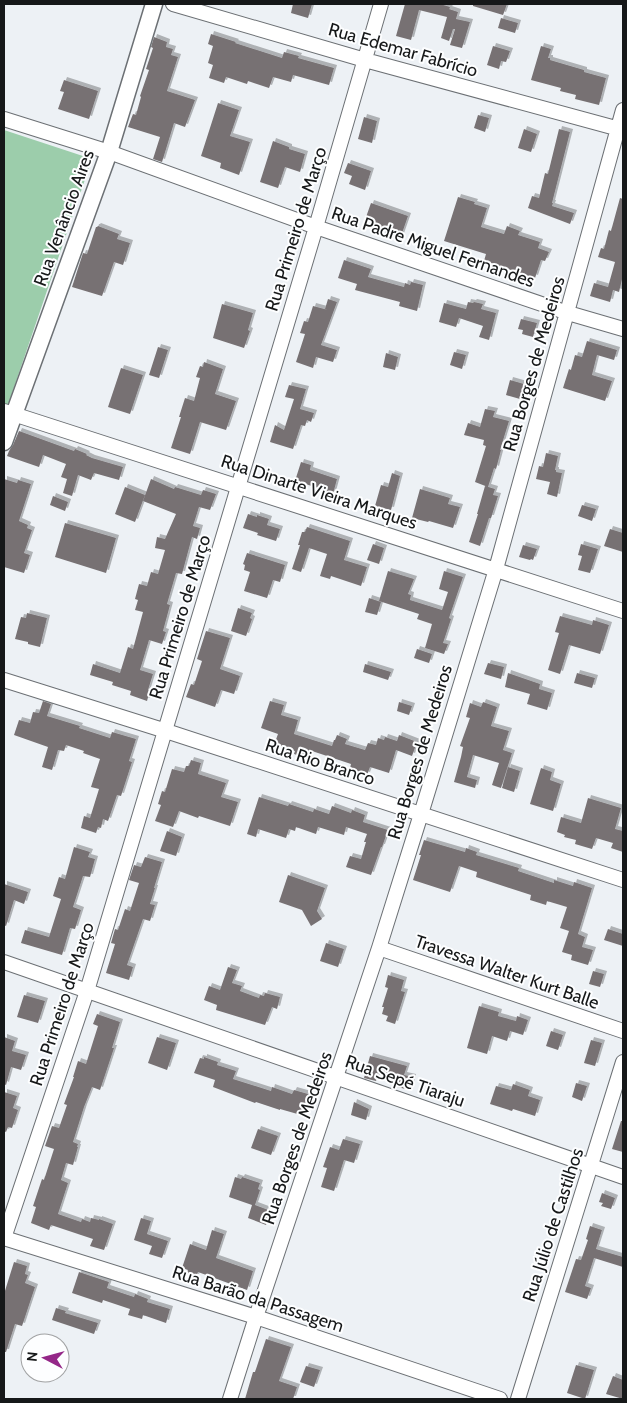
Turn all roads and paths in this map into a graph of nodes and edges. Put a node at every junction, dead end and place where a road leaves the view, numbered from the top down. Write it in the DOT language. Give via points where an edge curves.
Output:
graph roads {
  1 [pos="154,4"];
  2 [pos="173,4"];
  3 [pos="381,4"];
  4 [pos="365,60"];
  5 [pos="623,110"];
  6 [pos="4,119"];
  7 [pos="620,129"];
  8 [pos="109,152"];
  9 [pos="316,227"];
  10 [pos="568,313"];
  11 [pos="623,329"];
  12 [pos="9,412"];
  13 [pos="4,442"];
  14 [pos="238,486"];
  15 [pos="496,569"];
  16 [pos="623,611"];
  17 [pos="4,680"];
  18 [pos="166,731"];
  19 [pos="421,814"];
  20 [pos="623,880"];
  21 [pos="379,948"];
  22 [pos="4,962"];
  23 [pos="87,991"];
  24 [pos="623,1031"];
  25 [pos="623,1062"];
  26 [pos="337,1077"];
  27 [pos="592,1166"];
  28 [pos="623,1177"];
  29 [pos="4,1238"];
  30 [pos="256,1317"];
  31 [pos="230,1399"];
  32 [pos="500,1399"];
  33 [pos="518,1399"];
  1 -- 8 [label="street, Rua Venâncio Aires"];
  2 -- 4 [label="street, Rua Edemar Fabrício"];
  3 -- 4 [label="street, Rua Primeiro de Março"];
  4 -- 7 [label="street, Rua Edemar Fabrício"];
  4 -- 9 [label="street, Rua Primeiro de Março"];
  5 -- 7 [label="street, Rua Borges de Medeiros"];
  6 -- 8 [label="street, Rua Padre Miguel Fernandes"];
  7 -- 10 [label="street, Rua Borges de Medeiros"];
  8 -- 9 [label="street, Rua Padre Miguel Fernandes"];
  8 -- 12 [label="street, Rua Venâncio Aires"];
  9 -- 10 [label="street, Rua Padre Miguel Fernandes"];
  9 -- 14 [label="street, Rua Primeiro de Março"];
  10 -- 11 [label="street, Rua Padre Miguel Fernandes"];
  10 -- 15 [label="street, Rua Borges de Medeiros"];
  12 -- 13 [label="street, Rua Venâncio Aires"];
  12 -- 14 [label="street, Rua Dinarte Vieira Marques"];
  14 -- 15 [label="street, Rua Dinarte Vieira Marques"];
  14 -- 18 [label="street, Rua Primeiro de Março"];
  15 -- 16 [label="street, Rua Dinarte Vieira Marques"];
  15 -- 19 [label="street, Rua Borges de Medeiros"];
  17 -- 18 [label="street, Rua Rio Branco"];
  18 -- 19 [label="street, Rua Rio Branco"];
  18 -- 23 [label="street, Rua Primeiro de Março"];
  19 -- 20 [label="street, Rua Rio Branco"];
  19 -- 21 [label="street, Rua Borges de Medeiros"];
  21 -- 24 [label="street, Travessa Walter Kurt Balle"];
  21 -- 26 [label="street, Rua Borges de Medeiros"];
  22 -- 23 [label="street, Rua Sepé Tiaraju"];
  23 -- 26 [label="street, Rua Sepé Tiaraju"];
  23 -- 29 [label="street, Rua Primeiro de Março"];
  25 -- 27 [label="street, Rua Júlio de Castilhos"];
  26 -- 27 [label="street, Rua Sepé Tiaraju"];
  26 -- 30 [label="street, Rua Borges de Medeiros"];
  27 -- 28 [label="street, Rua Sepé Tiaraju"];
  27 -- 33 [label="street, Rua Júlio de Castilhos"];
  29 -- 30 [label="street, Rua Barão da Passagem"];
  30 -- 31 [label="street, Rua Borges de Medeiros"];
  30 -- 32 [label="street, Rua Barão da Passagem"];
}
